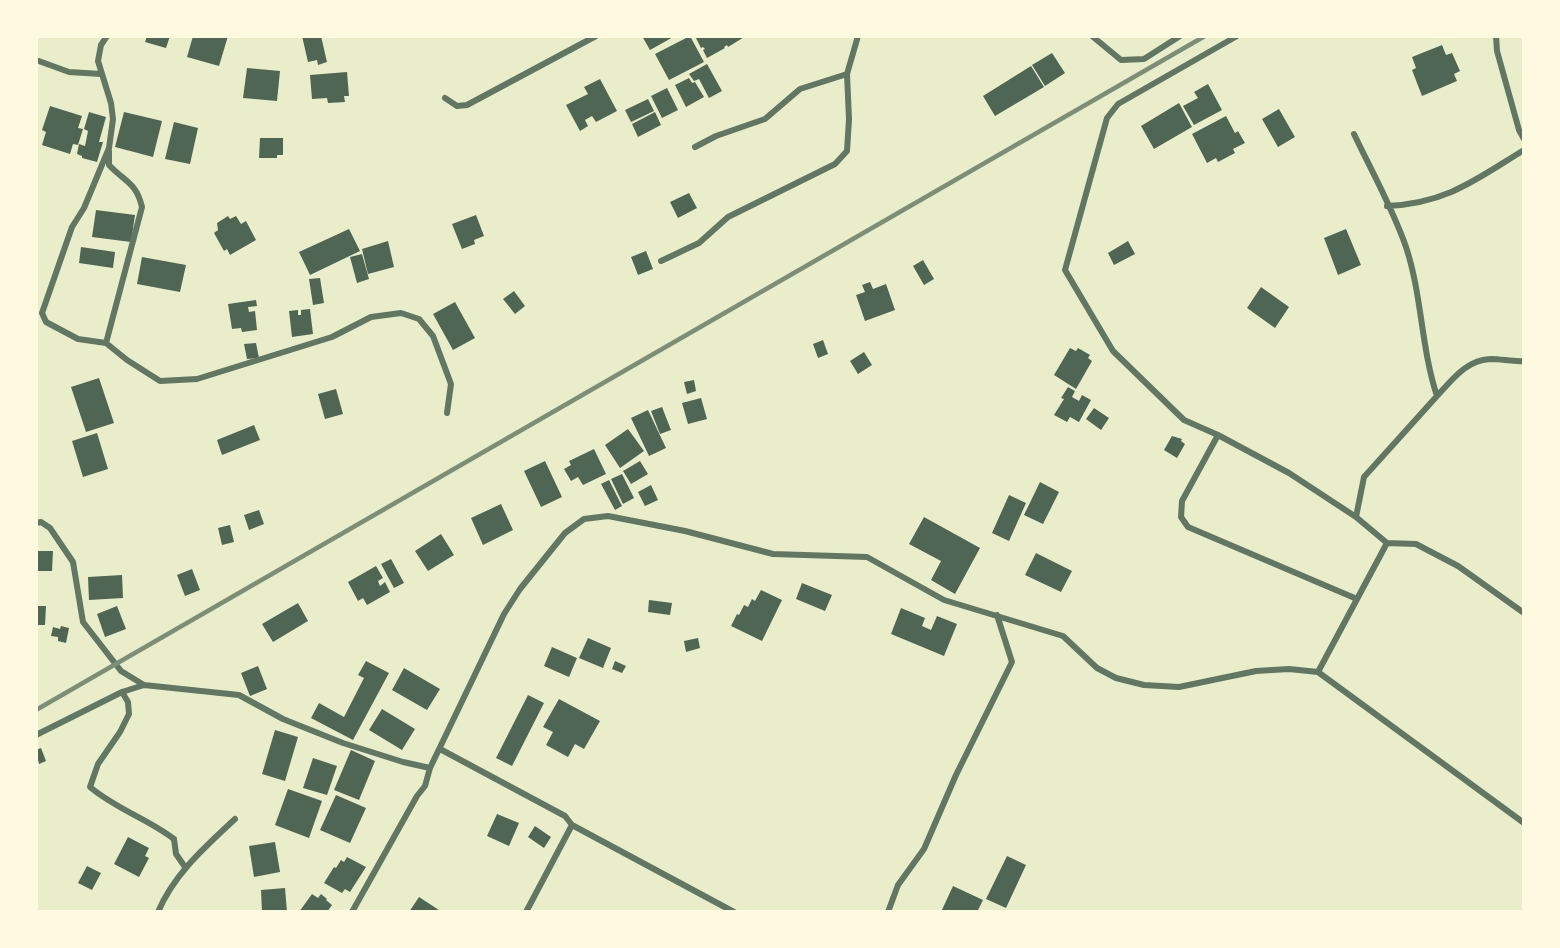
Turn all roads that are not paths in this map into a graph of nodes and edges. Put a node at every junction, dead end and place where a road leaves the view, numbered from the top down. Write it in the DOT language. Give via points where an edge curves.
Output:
graph roads {
  1 [pos="107,36"];
  2 [pos="596,36"];
  3 [pos="858,36"];
  4 [pos="1092,36"];
  5 [pos="1180,36"];
  6 [pos="1237,36"];
  7 [pos="1496,36"];
  8 [pos="36,60"];
  9 [pos="100,74"];
  10 [pos="847,74"];
  11 [pos="445,98"];
  12 [pos="1354,134"];
  13 [pos="1524,139"];
  14 [pos="695,147"];
  15 [pos="109,148"];
  16 [pos="1524,150"];
  17 [pos="1387,206"];
  18 [pos="661,261"];
  19 [pos="39,313"];
  20 [pos="106,344"];
  21 [pos="1524,361"];
  22 [pos="1437,396"];
  23 [pos="447,413"];
  24 [pos="1218,435"];
  25 [pos="1356,517"];
  26 [pos="36,523"];
  27 [pos="1387,543"];
  28 [pos="1357,599"];
  29 [pos="1524,613"];
  30 [pos="998,615"];
  31 [pos="1318,672"];
  32 [pos="144,685"];
  33 [pos="122,692"];
  34 [pos="36,735"];
  35 [pos="440,749"];
  36 [pos="430,768"];
  37 [pos="235,819"];
  38 [pos="1524,823"];
  39 [pos="572,825"];
  40 [pos="185,867"];
  41 [pos="158,912"];
  42 [pos="352,912"];
  43 [pos="526,912"];
  44 [pos="734,912"];
  45 [pos="888,912"];
  1 -- 9 [label="street" via="98,61"];
  2 -- 11 [label="street" via="467,105 457,106"];
  3 -- 10 [label="street"];
  4 -- 5 [label="street" via="1121,60 1144,59"];
  6 -- 24 [label="street" via="1118,104 1107,118 1065,270 1113,351 1184,420"];
  7 -- 13 [label="street"];
  8 -- 9 [label="street" via="69,72"];
  9 -- 15 [label="street" via="113,119"];
  10 -- 14 [label="street" via="800,89 765,118"];
  10 -- 18 [label="street" via="847,151 835,164 729,217 699,243"];
  12 -- 17 [label="street"];
  15 -- 19 [label="street" via="72,227"];
  15 -- 20 [label="street" via="108,165 131,183 142,207"];
  16 -- 17 [label="street" via="1456,191 1410,205"];
  17 -- 22 [label="street" via="1406,247"];
  19 -- 20 [label="street" via="46,322 78,339"];
  20 -- 23 [label="street" via="160,381 197,379 332,337 371,317 401,313 419,319 433,336 451,384"];
  21 -- 22 [label="street" via="1478,360 1466,366"];
  22 -- 25 [label="street" via="1364,477"];
  24 -- 25 [label="street" via="1289,473"];
  24 -- 28 [label="street" via="1182,501 1181,517 1188,527"];
  25 -- 27 [label="street"];
  26 -- 32 [label="street" via="50,528 73,562 83,622 121,671"];
  27 -- 28 [label="street"];
  27 -- 29 [label="street" via="1416,544 1458,566"];
  28 -- 31 [label="street"];
  30 -- 31 [label="street" via="1063,636 1098,668 1144,686 1179,687 1256,671"];
  30 -- 35 [label="street" via="944,600 867,557 773,554 630,520 608,516 584,519 565,533 504,614"];
  30 -- 45 [label="street" via="1012,662 924,849 898,885"];
  31 -- 38 [label="street"];
  32 -- 33 [label="street"];
  32 -- 36 [label="street" via="239,695 283,719 343,743"];
  33 -- 34 [label="street"];
  33 -- 40 [label="street" via="129,714 98,764 90,788 174,838 176,855"];
  35 -- 36 [label="street"];
  35 -- 39 [label="street" via="565,816"];
  36 -- 42 [label="street" via="425,786"];
  37 -- 40 [label="street"];
  39 -- 43 [label="street"];
  39 -- 44 [label="street"];
  40 -- 41 [label="street"];
}
